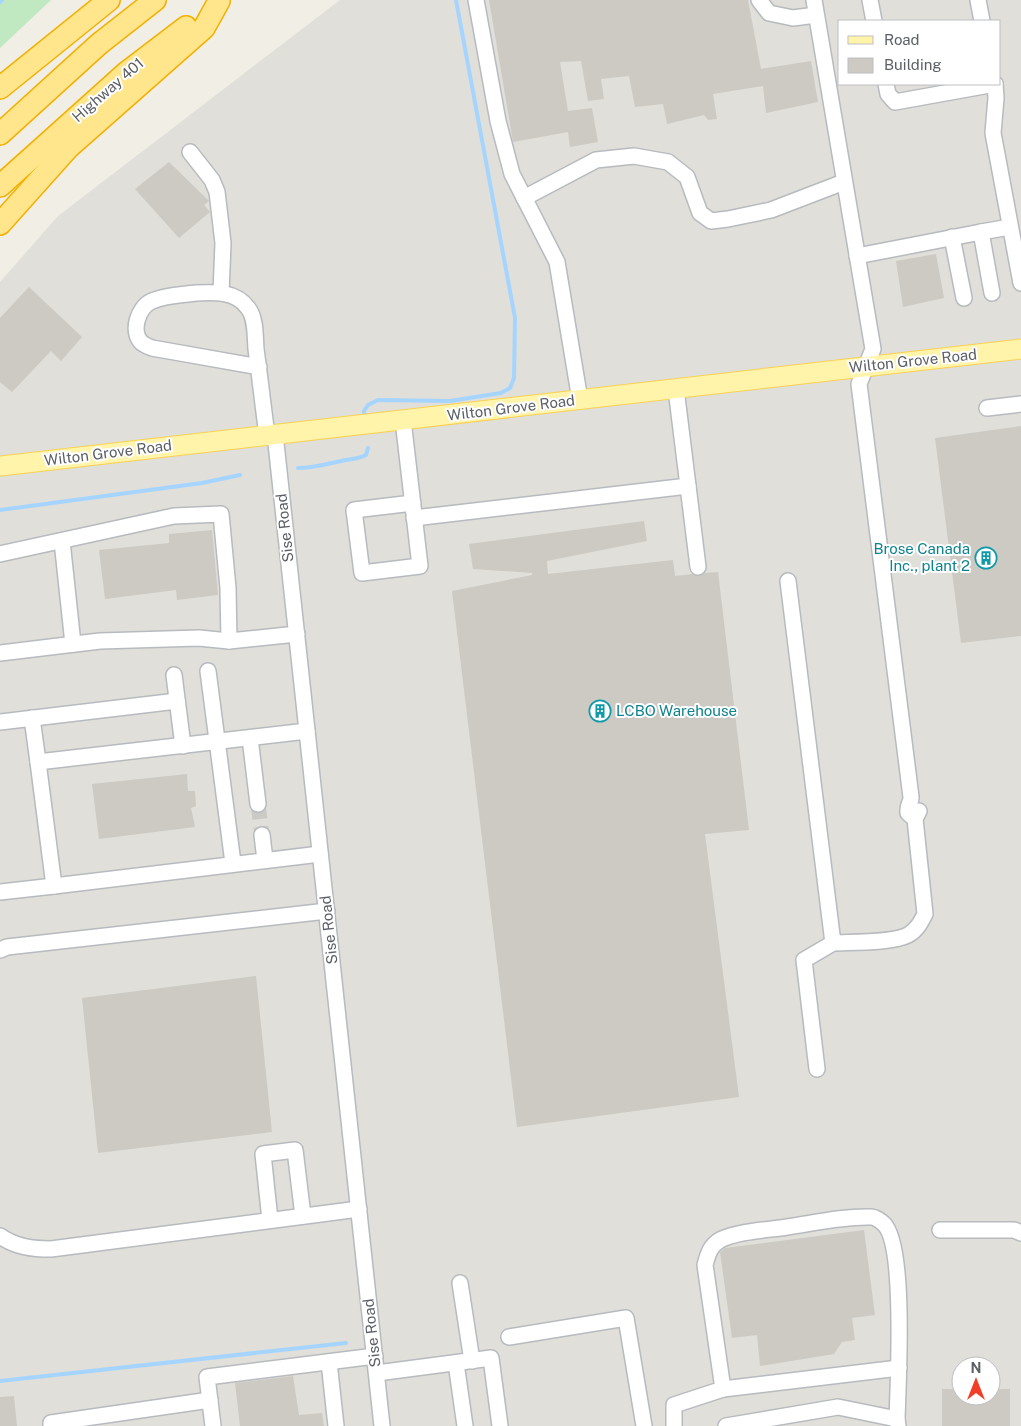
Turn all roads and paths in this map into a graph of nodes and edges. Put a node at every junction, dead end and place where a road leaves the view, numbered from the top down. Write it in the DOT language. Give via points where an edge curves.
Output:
graph roads {
  1 [pos="108,0"];
  2 [pos="155,0"];
  3 [pos="220,0"];
  4 [pos="476,0"];
  5 [pos="759,0"];
  6 [pos="814,0"];
  7 [pos="870,0"];
  8 [pos="978,0"];
  9 [pos="816,15"];
  10 [pos="874,20"];
  11 [pos="982,20"];
  12 [pos="886,85"];
  13 [pos="989,85"];
  14 [pos="995,85"];
  15 [pos="0,88"];
  16 [pos="0,134"];
  17 [pos="190,152"];
  18 [pos="844,182"];
  19 [pos="0,186"];
  20 [pos="524,198"];
  21 [pos="0,224"];
  22 [pos="1010,227"];
  23 [pos="981,232"];
  24 [pos="952,237"];
  25 [pos="857,256"];
  26 [pos="1021,283"];
  27 [pos="220,293"];
  28 [pos="992,293"];
  29 [pos="964,298"];
  30 [pos="1021,349"];
  31 [pos="258,366"];
  32 [pos="866,366"];
  33 [pos="676,389"];
  34 [pos="580,400"];
  35 [pos="1021,404"];
  36 [pos="987,408"];
  37 [pos="403,420"];
  38 [pos="271,435"];
  39 [pos="0,466"];
  40 [pos="688,486"];
  41 [pos="413,503"];
  42 [pos="414,518"];
  43 [pos="62,541"];
  44 [pos="0,554"];
  45 [pos="698,567"];
  46 [pos="788,581"];
  47 [pos="297,634"];
  48 [pos="230,641"];
  49 [pos="73,644"];
  50 [pos="0,653"];
  51 [pos="208,670"];
  52 [pos="174,675"];
  53 [pos="177,701"];
  54 [pos="32,718"];
  55 [pos="0,722"];
  56 [pos="307,732"];
  57 [pos="250,738"];
  58 [pos="218,742"];
  59 [pos="183,746"];
  60 [pos="38,762"];
  61 [pos="258,804"];
  62 [pos="262,835"];
  63 [pos="320,854"];
  64 [pos="265,860"];
  65 [pos="233,863"];
  66 [pos="54,886"];
  67 [pos="0,892"];
  68 [pos="327,911"];
  69 [pos="833,943"];
  70 [pos="0,950"];
  71 [pos="817,1069"];
  72 [pos="359,1209"];
  73 [pos="303,1216"];
  74 [pos="270,1220"];
  75 [pos="940,1230"];
  76 [pos="1021,1233"];
  77 [pos="0,1236"];
  78 [pos="460,1283"];
  79 [pos="509,1337"];
  80 [pos="375,1356"];
  81 [pos="472,1361"];
  82 [pos="329,1362"];
  83 [pos="456,1363"];
  84 [pos="899,1368"];
  85 [pos="377,1374"];
  86 [pos="723,1389"];
  87 [pos="210,1400"];
  88 [pos="898,1423"];
  89 [pos="52,1426"];
  90 [pos="213,1426"];
  91 [pos="336,1426"];
  92 [pos="382,1426"];
  93 [pos="465,1426"];
  94 [pos="500,1426"];
  95 [pos="644,1426"];
  96 [pos="674,1426"];
  97 [pos="726,1426"];
  1 -- 15 [label="highway"];
  2 -- 16 [label="highway" via="99,44"];
  3 -- 19 [label="highway, Highway 401" via="127,72"];
  3 -- 21 [label="highway" via="204,28 68,148"];
  4 -- 20 [label="street" via="498,121 512,174"];
  5 -- 9 [label="street" via="769,13 793,18"];
  6 -- 9 [label="street"];
  7 -- 10 [label="street"];
  8 -- 11 [label="street"];
  9 -- 18 [label="street"];
  12 -- 13 [label="street" via="894,102"];
  14 -- 22 [label="street" via="992,133"];
  17 -- 27 [label="street" via="212,180 217,192 223,243"];
  18 -- 20 [label="street" via="771,210 711,221 700,213 687,177 668,162 634,156 596,160"];
  18 -- 25 [label="street"];
  20 -- 34 [label="street" via="556,262"];
  22 -- 23 [label="street"];
  22 -- 26 [label="street"];
  23 -- 24 [label="street"];
  23 -- 28 [label="street"];
  24 -- 25 [label="street"];
  24 -- 29 [label="street"];
  25 -- 32 [label="street" via="873,349"];
  27 -- 31 [label="street, Sise Road" via="228,293 248,308 253,320"];
  27 -- 31 [label="street" via="163,297 148,303 138,314 136,331 141,342 152,348"];
  30 -- 32 [label="main road, Wilton Grove Road"];
  31 -- 38 [label="street, Sise Road"];
  32 -- 33 [label="main road, Wilton Grove Road"];
  32 -- 69 [label="street" via="859,384 911,800 918,803 920,812 915,819 926,914 919,926 907,935"];
  33 -- 34 [label="main road, Wilton Grove Road"];
  33 -- 40 [label="street"];
  34 -- 37 [label="main road, Wilton Grove Road"];
  35 -- 36 [label="street"];
  37 -- 38 [label="main road, Wilton Grove Road"];
  37 -- 41 [label="street"];
  38 -- 39 [label="main road, Wilton Grove Road"];
  38 -- 47 [label="street, Sise Road"];
  40 -- 42 [label="street"];
  40 -- 45 [label="street"];
  41 -- 42 [label="street"];
  41 -- 42 [label="street" via="354,510 362,573 420,566"];
  43 -- 44 [label="street"];
  43 -- 48 [label="street" via="174,516 220,514"];
  43 -- 49 [label="street"];
  46 -- 69 [label="street"];
  47 -- 48 [label="street"];
  47 -- 56 [label="street, Sise Road"];
  48 -- 49 [label="street" via="198,638"];
  49 -- 50 [label="street"];
  51 -- 58 [label="street"];
  52 -- 53 [label="street"];
  53 -- 54 [label="street"];
  53 -- 59 [label="street"];
  54 -- 55 [label="street"];
  54 -- 60 [label="street"];
  56 -- 57 [label="street"];
  56 -- 63 [label="street, Sise Road"];
  57 -- 58 [label="street"];
  57 -- 61 [label="street"];
  58 -- 59 [label="street"];
  58 -- 65 [label="street"];
  59 -- 60 [label="street"];
  60 -- 66 [label="street"];
  62 -- 64 [label="street"];
  63 -- 64 [label="street"];
  63 -- 68 [label="street, Sise Road"];
  64 -- 65 [label="street"];
  65 -- 66 [label="street"];
  66 -- 67 [label="street"];
  68 -- 70 [label="street"];
  68 -- 72 [label="street, Sise Road"];
  69 -- 71 [label="street" via="804,960"];
  72 -- 73 [label="street"];
  72 -- 80 [label="street, Sise Road"];
  73 -- 74 [label="street"];
  73 -- 74 [label="street" via="295,1150 263,1154"];
  74 -- 77 [label="street" via="51,1249 31,1249 10,1243"];
  75 -- 76 [label="street" via="1014,1230"];
  78 -- 81 [label="street"];
  79 -- 95 [label="street" via="626,1318"];
  80 -- 82 [label="street"];
  80 -- 85 [label="street, Sise Road"];
  81 -- 83 [label="street"];
  81 -- 94 [label="street" via="491,1358"];
  82 -- 87 [label="street" via="208,1377"];
  82 -- 91 [label="street"];
  83 -- 85 [label="street"];
  83 -- 93 [label="street"];
  84 -- 86 [label="street"];
  84 -- 86 [label="street" via="899,1294 894,1246 884,1224 874,1217 854,1218 745,1233 712,1246 705,1265"];
  84 -- 88 [label="street"];
  85 -- 92 [label="street, Sise Road"];
  86 -- 96 [label="street" via="674,1405"];
  87 -- 89 [label="street" via="51,1422"];
  87 -- 90 [label="street"];
  88 -- 97 [label="street" via="838,1407"];
}
